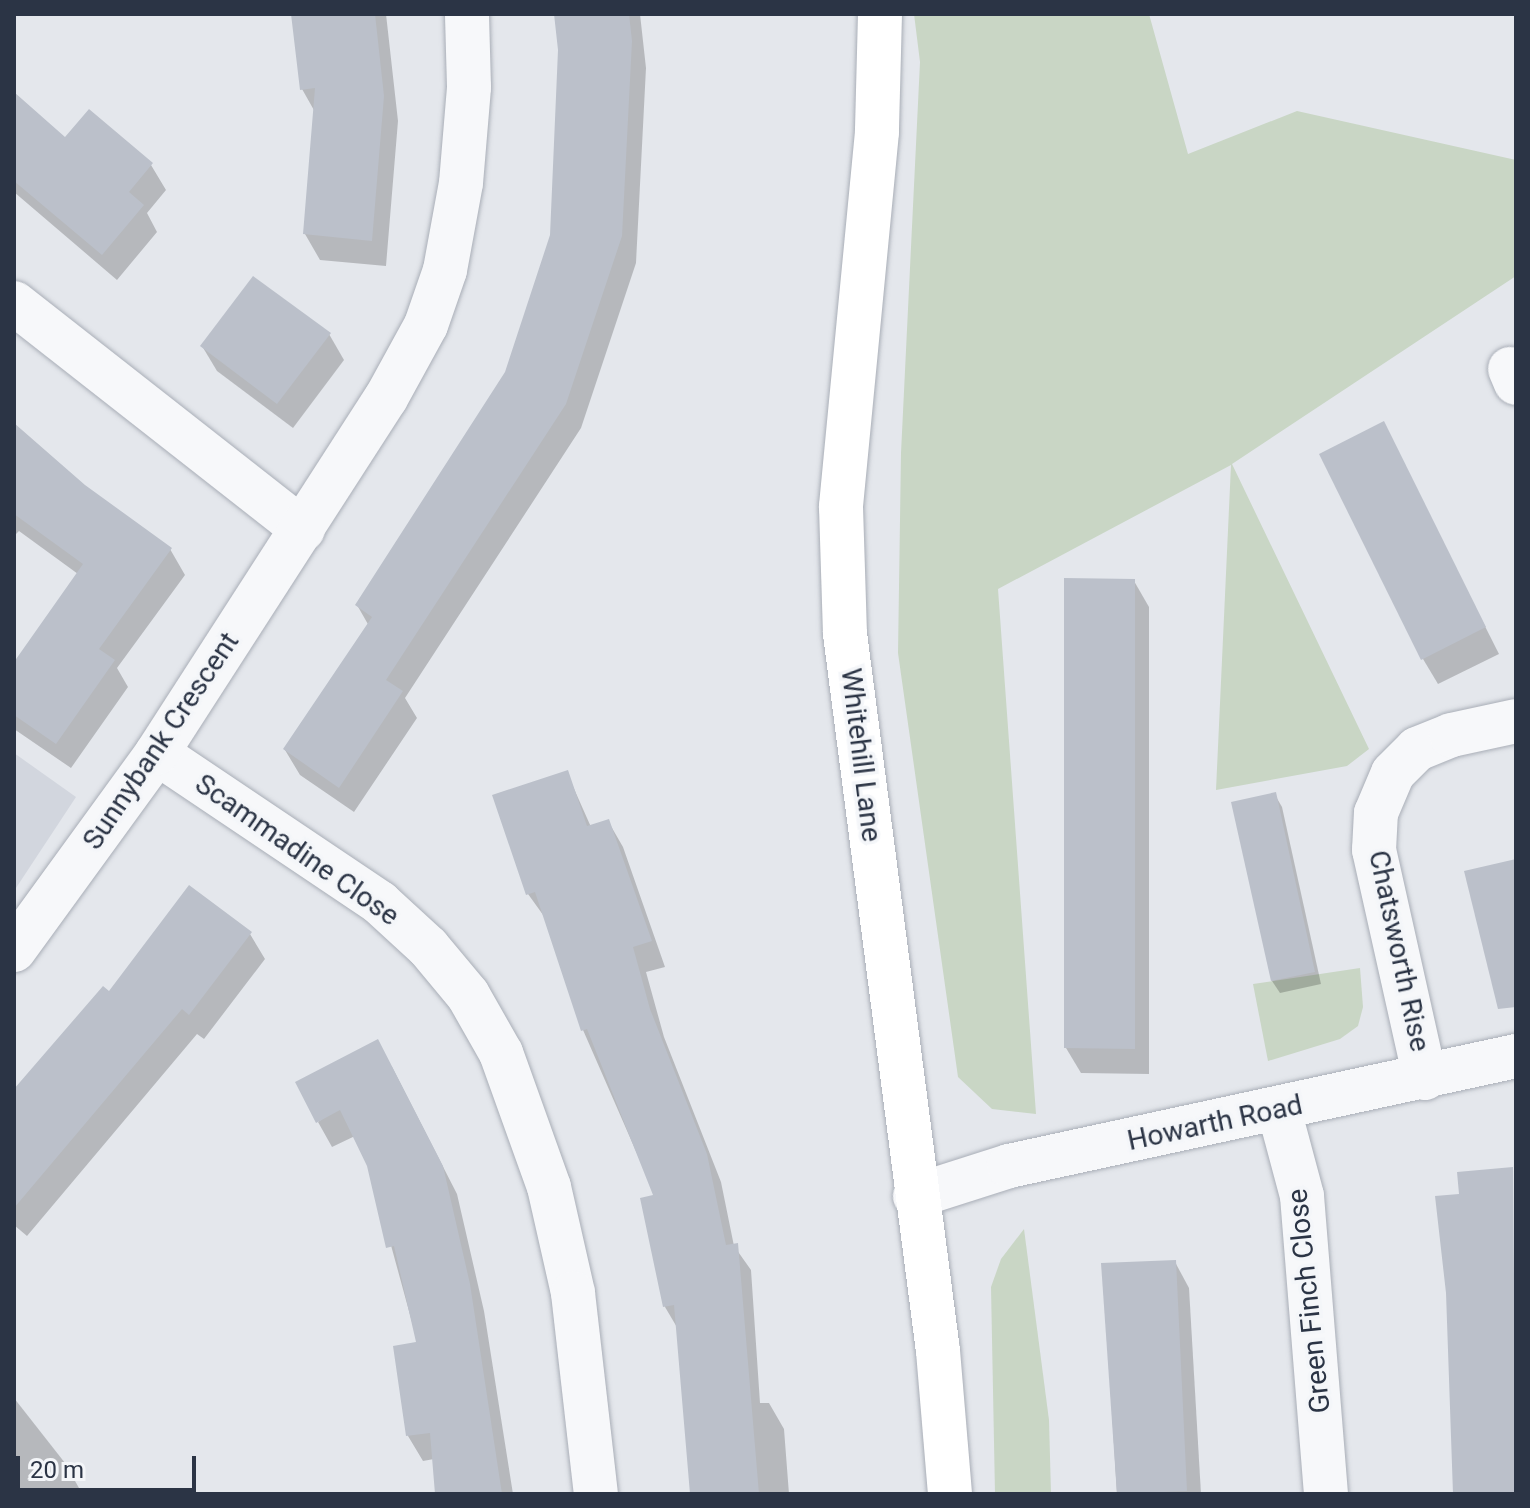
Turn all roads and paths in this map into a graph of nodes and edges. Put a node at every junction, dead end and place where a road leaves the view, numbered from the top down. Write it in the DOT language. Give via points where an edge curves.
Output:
graph roads {
  1 [pos="467,14"];
  2 [pos="880,14"];
  3 [pos="14,303"];
  4 [pos="303,530"];
  5 [pos="1516,721"];
  6 [pos="157,753"];
  7 [pos="14,950"];
  8 [pos="1516,1056"];
  9 [pos="1425,1078"];
  10 [pos="1279,1110"];
  11 [pos="915,1196"];
  12 [pos="596,1494"];
  13 [pos="950,1494"];
  14 [pos="1326,1494"];
  1 -- 4 [label="street, Sunnybank Crescent" via="462,167 445,270 426,325 393,386"];
  2 -- 11 [label="main road, Whitehill Lane" via="877,132 841,507 845,634"];
  3 -- 4 [label="street"];
  4 -- 6 [label="street, Sunnybank Crescent"];
  5 -- 9 [label="street, Chatsworth Rise" via="1451,735 1417,749 1393,773 1376,813 1374,850"];
  6 -- 7 [label="street, Sunnybank Crescent"];
  6 -- 12 [label="street, Scammadine Close" via="380,903 428,947 468,995 501,1053 549,1187 573,1293"];
  8 -- 9 [label="street, Howarth Road"];
  9 -- 10 [label="street, Howarth Road"];
  10 -- 11 [label="street, Howarth Road" via="1009,1166"];
  10 -- 14 [label="street, Green Finch Close" via="1302,1196"];
  11 -- 13 [label="main road, Whitehill Lane" via="938,1351"];
}
